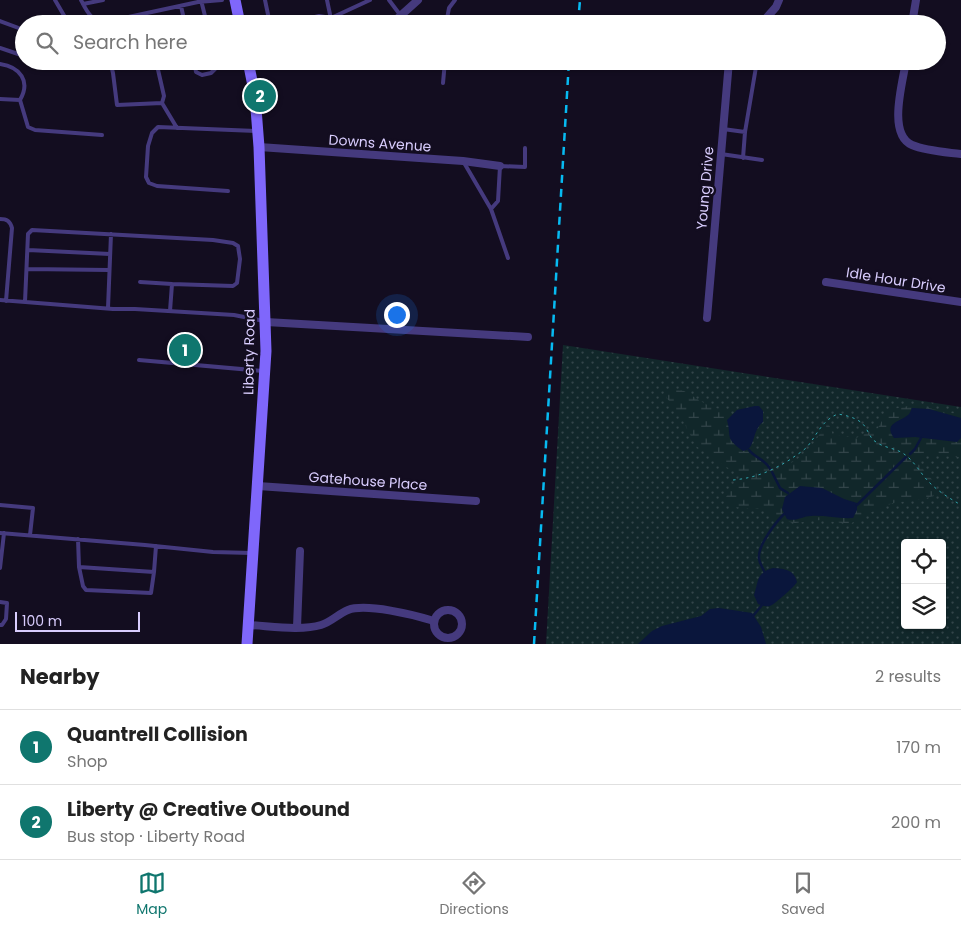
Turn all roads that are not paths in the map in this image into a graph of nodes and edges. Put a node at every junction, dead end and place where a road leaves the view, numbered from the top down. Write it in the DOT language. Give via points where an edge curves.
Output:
graph roads {
  1 [pos="55,0"];
  2 [pos="103,0"];
  3 [pos="222,0"];
  4 [pos="235,0"];
  5 [pos="265,0"];
  6 [pos="327,0"];
  7 [pos="370,0"];
  8 [pos="389,0"];
  9 [pos="418,0"];
  10 [pos="455,0"];
  11 [pos="779,0"];
  12 [pos="916,0"];
  13 [pos="95,1"];
  14 [pos="201,1"];
  15 [pos="82,2"];
  16 [pos="181,6"];
  17 [pos="64,15"];
  18 [pos="89,15"];
  19 [pos="138,15"];
  20 [pos="183,15"];
  21 [pos="205,15"];
  22 [pos="238,15"];
  23 [pos="268,15"];
  24 [pos="330,15"];
  25 [pos="338,15"];
  26 [pos="401,15"];
  27 [pos="448,15"];
  28 [pos="769,15"];
  29 [pos="914,15"];
  30 [pos="0,21"];
  31 [pos="15,27"];
  32 [pos="0,48"];
  33 [pos="15,53"];
  34 [pos="0,64"];
  35 [pos="15,68"];
  36 [pos="17,70"];
  37 [pos="112,70"];
  38 [pos="157,70"];
  39 [pos="196,70"];
  40 [pos="214,70"];
  41 [pos="250,70"];
  42 [pos="444,70"];
  43 [pos="728,70"];
  44 [pos="756,70"];
  45 [pos="905,70"];
  46 [pos="443,83"];
  47 [pos="0,99"];
  48 [pos="20,100"];
  49 [pos="162,104"];
  50 [pos="177,128"];
  51 [pos="723,129"];
  52 [pos="258,131"];
  53 [pos="746,132"];
  54 [pos="102,135"];
  55 [pos="259,147"];
  56 [pos="525,148"];
  57 [pos="721,154"];
  58 [pos="961,154"];
  59 [pos="743,158"];
  60 [pos="762,160"];
  61 [pos="462,161"];
  62 [pos="500,166"];
  63 [pos="228,191"];
  64 [pos="491,209"];
  65 [pos="0,219"];
  66 [pos="111,234"];
  67 [pos="28,250"];
  68 [pos="110,254"];
  69 [pos="508,258"];
  70 [pos="27,269"];
  71 [pos="109,270"];
  72 [pos="140,282"];
  73 [pos="826,282"];
  74 [pos="172,284"];
  75 [pos="0,300"];
  76 [pos="6,301"];
  77 [pos="25,302"];
  78 [pos="961,302"];
  79 [pos="108,308"];
  80 [pos="170,311"];
  81 [pos="707,318"];
  82 [pos="266,322"];
  83 [pos="528,337"];
  84 [pos="139,360"];
  85 [pos="265,371"];
  86 [pos="258,486"];
  87 [pos="476,501"];
  88 [pos="0,505"];
  89 [pos="2,533"];
  90 [pos="30,535"];
  91 [pos="78,539"];
  92 [pos="156,546"];
  93 [pos="300,551"];
  94 [pos="254,554"];
  95 [pos="79,567"];
  96 [pos="0,568"];
  97 [pos="154,572"];
  98 [pos="0,602"];
  99 [pos="434,621"];
  100 [pos="0,625"];
  101 [pos="249,625"];
  102 [pos="296,627"];
  103 [pos="247,644"];
  1 -- 17 [label="lane"];
  2 -- 13 [label="lane"];
  3 -- 14 [label="lane"];
  4 -- 22 [label="main road"];
  5 -- 23 [label="lane"];
  6 -- 24 [label="lane"];
  7 -- 25 [label="lane"];
  8 -- 26 [label="lane"];
  9 -- 26 [label="street"];
  10 -- 27 [label="lane"];
  11 -- 28 [label="street"];
  12 -- 29 [label="street"];
  13 -- 15 [label="lane"];
  14 -- 16 [label="lane"];
  14 -- 21 [label="lane"];
  15 -- 18 [label="lane"];
  16 -- 19 [label="lane"];
  16 -- 20 [label="lane"];
  30 -- 31 [label="lane"];
  32 -- 33 [label="lane"];
  34 -- 35 [label="lane"];
  36 -- 48 [label="lane" via="24,89"];
  37 -- 49 [label="lane" via="117,105"];
  38 -- 49 [label="lane" via="164,96"];
  39 -- 40 [label="lane" via="202,75"];
  41 -- 52 [label="main road, Liberty Road"];
  42 -- 46 [label="lane"];
  43 -- 51 [label="street, Young Drive"];
  44 -- 53 [label="lane"];
  45 -- 58 [label="street" via="898,122 902,137 912,145"];
  47 -- 48 [label="lane"];
  48 -- 54 [label="lane" via="28,127 34,130"];
  49 -- 50 [label="lane"];
  50 -- 52 [label="lane"];
  50 -- 63 [label="lane" via="158,128 152,133 146,178 149,184"];
  51 -- 53 [label="lane"];
  51 -- 57 [label="street, Young Drive"];
  52 -- 55 [label="main road, Liberty Road"];
  53 -- 59 [label="lane"];
  55 -- 61 [label="street, Downs Avenue"];
  55 -- 82 [label="main road, Liberty Road"];
  56 -- 62 [label="lane" via="525,167"];
  57 -- 59 [label="lane"];
  57 -- 81 [label="street, Young Drive"];
  59 -- 60 [label="lane"];
  61 -- 62 [label="street, Downs Avenue"];
  61 -- 64 [label="lane"];
  62 -- 64 [label="lane" via="498,201"];
  64 -- 69 [label="lane"];
  65 -- 76 [label="lane" via="6,219 12,228"];
  66 -- 67 [label="lane" via="32,230 28,234"];
  66 -- 68 [label="lane"];
  66 -- 74 [label="lane" via="213,240 238,246 237,283 233,286"];
  67 -- 68 [label="lane"];
  67 -- 70 [label="lane"];
  68 -- 71 [label="lane"];
  70 -- 71 [label="lane"];
  70 -- 77 [label="lane"];
  71 -- 79 [label="lane"];
  72 -- 74 [label="lane"];
  73 -- 78 [label="street, Idle Hour Drive"];
  74 -- 80 [label="lane"];
  75 -- 76 [label="lane"];
  76 -- 77 [label="lane"];
  77 -- 79 [label="lane"];
  79 -- 80 [label="lane"];
  80 -- 82 [label="lane" via="234,315"];
  82 -- 83 [label="street"];
  82 -- 85 [label="main road, Liberty Road"];
  84 -- 85 [label="lane"];
  85 -- 86 [label="main road, Liberty Road"];
  86 -- 87 [label="street, Gatehouse Place"];
  86 -- 94 [label="main road, Liberty Road"];
  88 -- 90 [label="lane" via="33,508"];
  89 -- 90 [label="lane"];
  89 -- 96 [label="lane"];
  90 -- 91 [label="lane"];
  91 -- 92 [label="lane"];
  91 -- 95 [label="lane"];
  92 -- 94 [label="lane"];
  92 -- 97 [label="lane"];
  93 -- 102 [label="street"];
  94 -- 101 [label="main road, Liberty Road"];
  95 -- 97 [label="lane"];
  95 -- 97 [label="lane" via="86,590 151,593"];
  98 -- 100 [label="lane" via="7,603 6,619"];
  99 -- 102 [label="street" via="410,614 359,608 350,609 322,625"];
  101 -- 102 [label="street"];
  101 -- 103 [label="main road, Liberty Road"];
}
